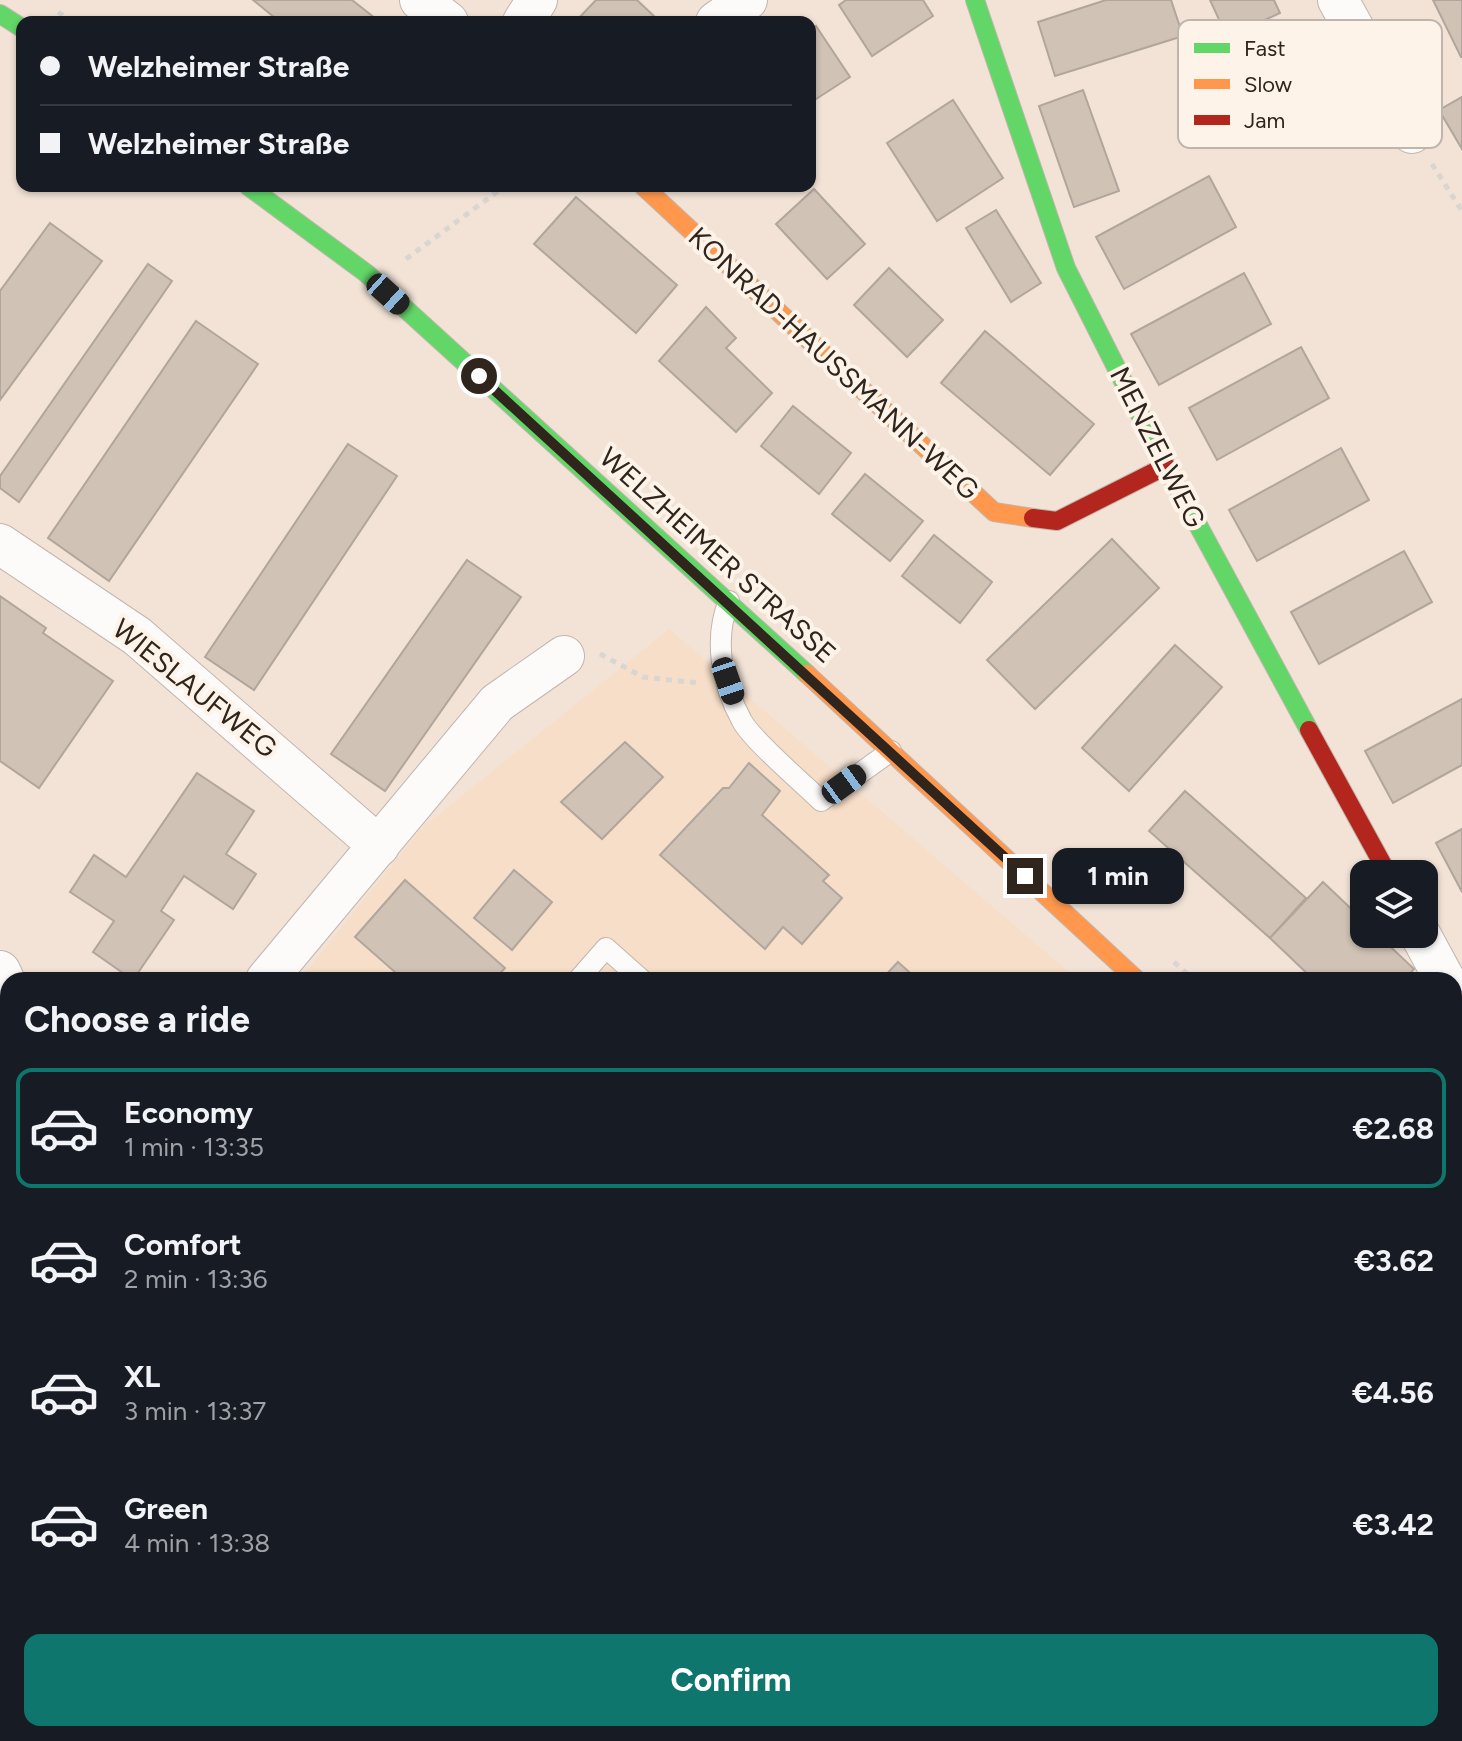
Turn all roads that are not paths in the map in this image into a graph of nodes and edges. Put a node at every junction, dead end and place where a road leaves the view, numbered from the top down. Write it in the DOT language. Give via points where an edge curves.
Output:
graph roads {
  1 [pos="420,0"];
  2 [pos="747,0"];
  3 [pos="975,0"];
  4 [pos="1338,0"];
  5 [pos="440,16"];
  6 [pos="724,16"];
  7 [pos="1349,20"];
  8 [pos="256,192"];
  9 [pos="649,192"];
  10 [pos="1166,466"];
  11 [pos="0,544"];
  12 [pos="729,601"];
  13 [pos="564,656"];
  14 [pos="891,751"];
  15 [pos="379,846"];
  16 [pos="1380,860"];
  17 [pos="1428,948"];
  18 [pos="273,972"];
  19 [pos="585,972"];
  20 [pos="633,972"];
  21 [pos="1128,972"];
  22 [pos="1441,972"];
  1 -- 5 [label="street"];
  2 -- 6 [label="street"];
  3 -- 10 [label="street, MENZELWEG" via="1066,268"];
  4 -- 7 [label="street"];
  8 -- 12 [label="street, WELZHEIMER STRASSE" via="366,273"];
  9 -- 10 [label="street, KONRAD-HAUSSMANN-WEG" via="994,512 1057,521"];
  10 -- 16 [label="street, MENZELWEG"];
  11 -- 15 [label="street, WIESLAUFWEG" via="137,636"];
  12 -- 14 [label="street, WELZHEIMER STRASSE"];
  12 -- 14 [label="lane" via="720,622 720,658 742,722 821,801"];
  13 -- 15 [label="street" via="497,703"];
  14 -- 21 [label="street, WELZHEIMER STRASSE"];
  15 -- 18 [label="street"];
  17 -- 22 [label="street"];
  19 -- 20 [label="lane" via="606,948"];
}
